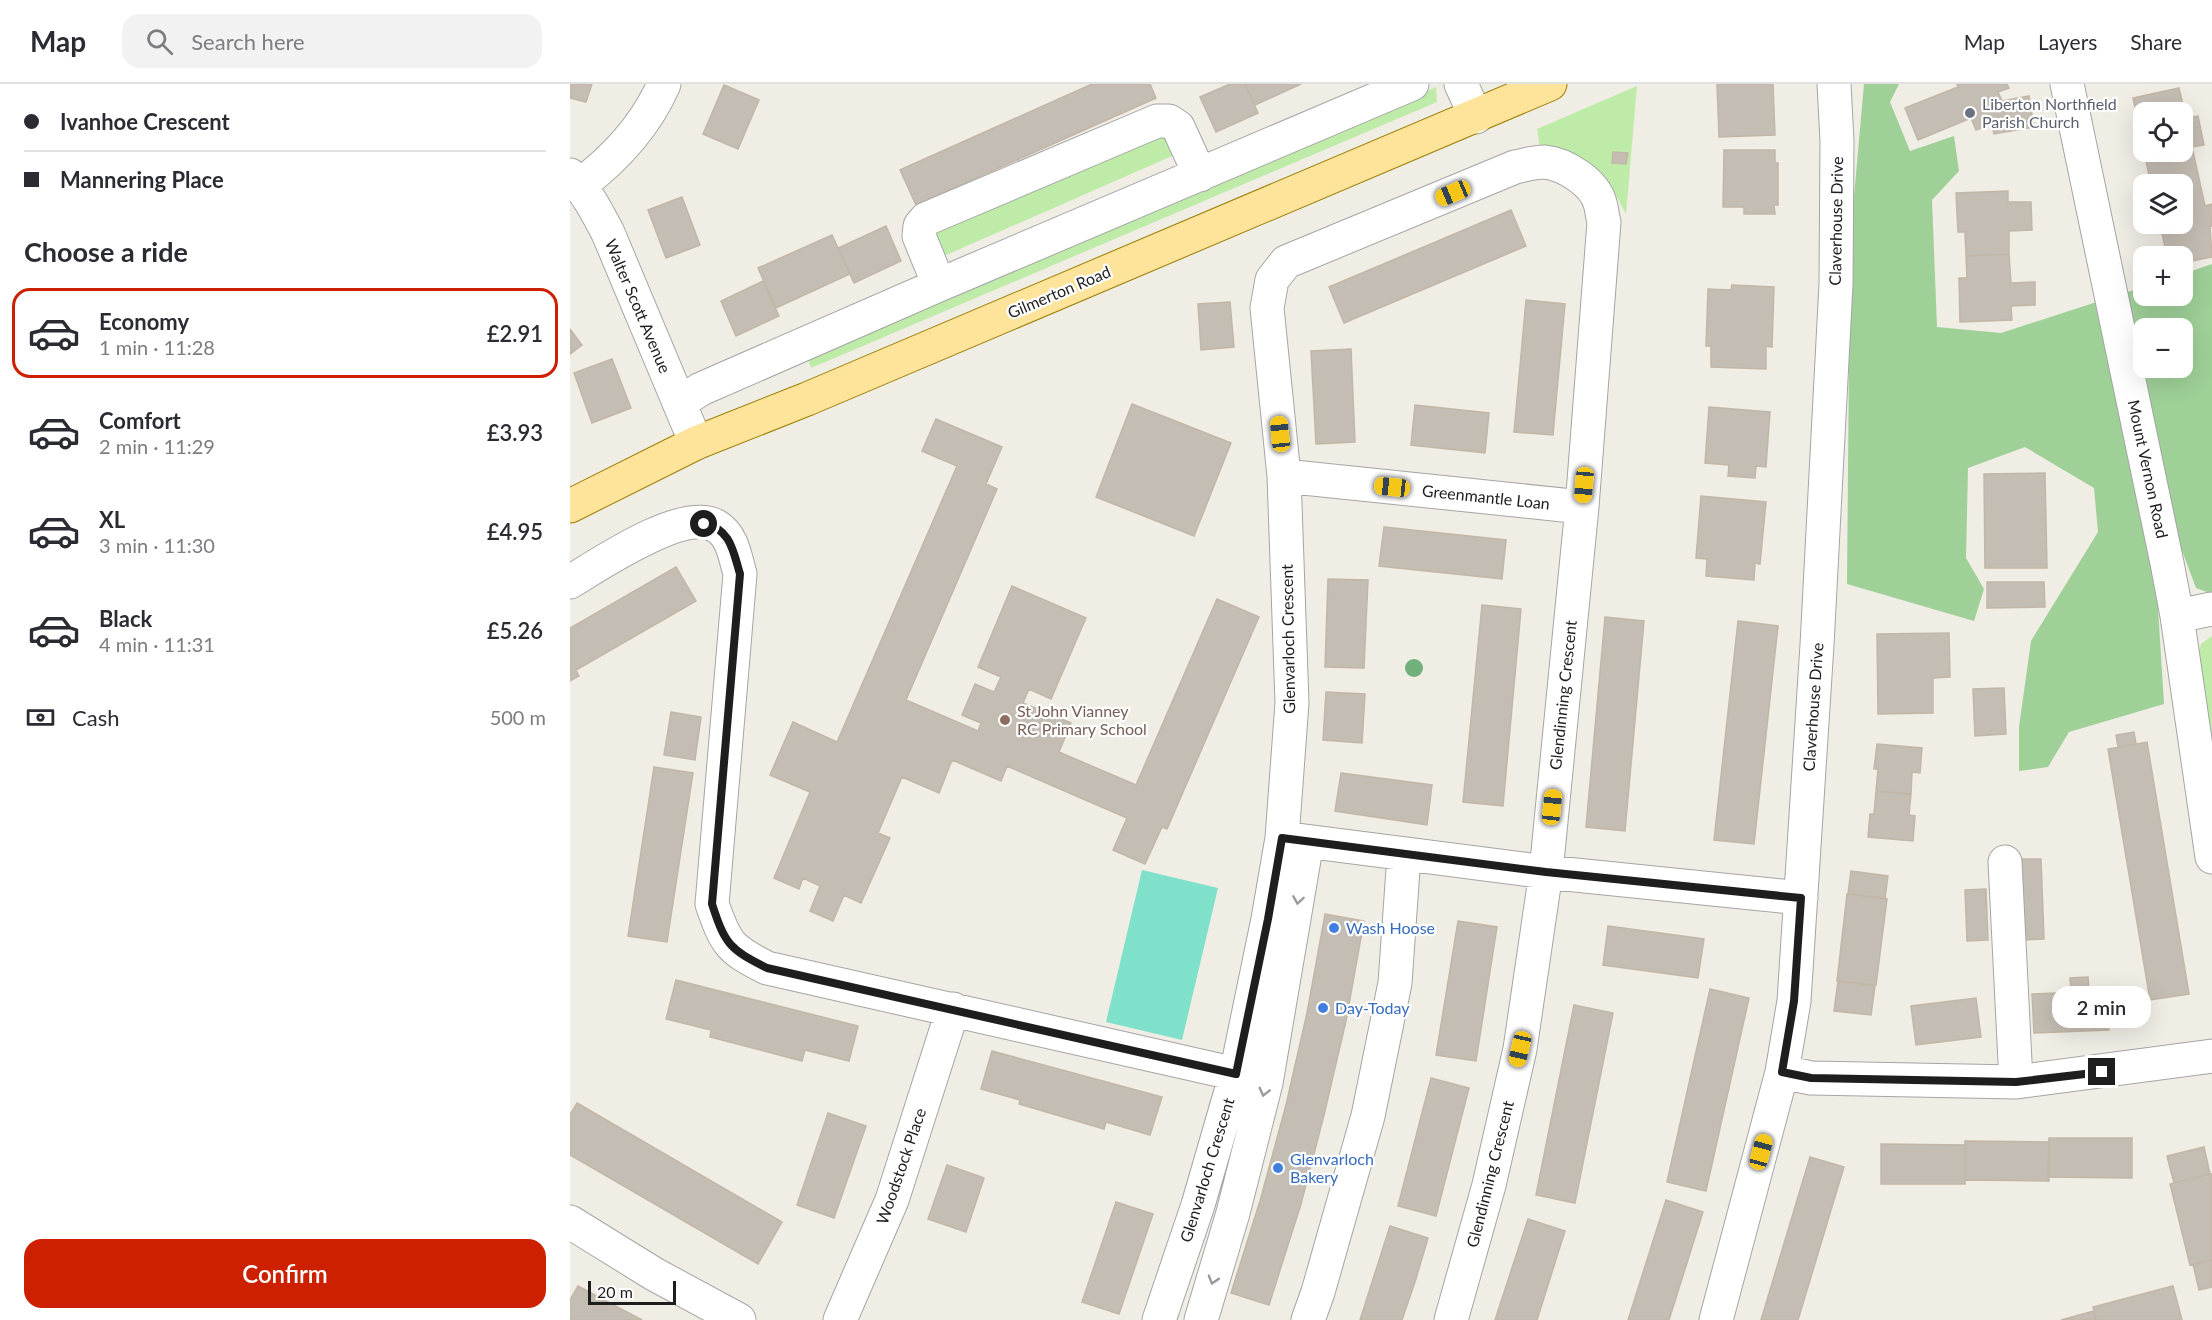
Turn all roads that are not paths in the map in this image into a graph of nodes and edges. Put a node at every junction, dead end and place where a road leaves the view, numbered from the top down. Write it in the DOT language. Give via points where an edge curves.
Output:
graph roads {
  1 [pos="664,84"];
  2 [pos="1412,84"];
  3 [pos="1461,84"];
  4 [pos="1550,84"];
  5 [pos="1834,84"];
  6 [pos="2067,84"];
  7 [pos="1476,117"];
  8 [pos="1200,175"];
  9 [pos="1578,176"];
  10 [pos="575,180"];
  11 [pos="939,285"];
  12 [pos="679,403"];
  13 [pos="696,443"];
  14 [pos="1284,476"];
  15 [pos="570,506"];
  16 [pos="1582,507"];
  17 [pos="570,582"];
  18 [pos="2212,609"];
  19 [pos="2177,616"];
  20 [pos="1295,840"];
  21 [pos="1404,855"];
  22 [pos="2212,857"];
  23 [pos="2005,862"];
  24 [pos="1546,872"];
  25 [pos="1801,898"];
  26 [pos="953,1009"];
  27 [pos="2212,1056"];
  28 [pos="1782,1072"];
  29 [pos="1236,1074"];
  30 [pos="2016,1082"];
  31 [pos="570,1222"];
  32 [pos="739,1320"];
  33 [pos="840,1320"];
  34 [pos="1159,1320"];
  35 [pos="1201,1320"];
  36 [pos="1308,1320"];
  37 [pos="1451,1320"];
  38 [pos="1716,1320"];
  1 -- 10 [label="street" via="631,138 603,168"];
  2 -- 8 [label="street"];
  3 -- 7 [label="street"];
  4 -- 7 [label="main road, Gilmerton Road"];
  5 -- 25 [label="street, Claverhouse Drive" via="1836,284"];
  6 -- 19 [label="street, Mount Vernon Road"];
  7 -- 13 [label="main road, Gilmerton Road"];
  8 -- 11 [label="street"];
  8 -- 11 [label="street" via="1178,127 1168,121 1156,121 926,219 919,236"];
  9 -- 14 [label="street, Glenvarloch Crescent" via="1545,162 1515,167 1286,262 1272,280 1267,308"];
  9 -- 16 [label="street, Glendinning Crescent" via="1600,201 1604,222"];
  10 -- 12 [label="street, Walter Scott Avenue" via="608,233"];
  11 -- 12 [label="street" via="701,389"];
  12 -- 13 [label="street, Walter Scott Avenue"];
  13 -- 15 [label="main road, Gilmerton Road"];
  14 -- 16 [label="street, Greenmantle Loan"];
  14 -- 20 [label="street, Glenvarloch Crescent"];
  16 -- 24 [label="street, Glendinning Crescent"];
  17 -- 26 [label="street" via="638,541 692,521 716,526 731,541 740,574 712,904 722,933 738,954 767,968"];
  18 -- 19 [label="street"];
  19 -- 22 [label="street, Mount Vernon Road"];
  20 -- 21 [label="street"];
  20 -- 29 [label="street, Glenvarloch Crescent" via="1268,919"];
  20 -- 35 [label="street, one-way" via="1266,1083"];
  21 -- 24 [label="street"];
  21 -- 36 [label="street" via="1395,983 1368,1116"];
  23 -- 30 [label="street"];
  24 -- 25 [label="street"];
  24 -- 37 [label="street, Glendinning Crescent" via="1520,1049 1489,1185"];
  25 -- 28 [label="street, Claverhouse Drive" via="1794,1001"];
  26 -- 29 [label="street"];
  26 -- 33 [label="street, Woodstock Place" via="892,1200"];
  27 -- 30 [label="street"];
  28 -- 30 [label="street" via="1811,1078"];
  28 -- 38 [label="street, Claverhouse Drive"];
  29 -- 34 [label="street, Glenvarloch Crescent"];
  31 -- 32 [label="street"];
}
